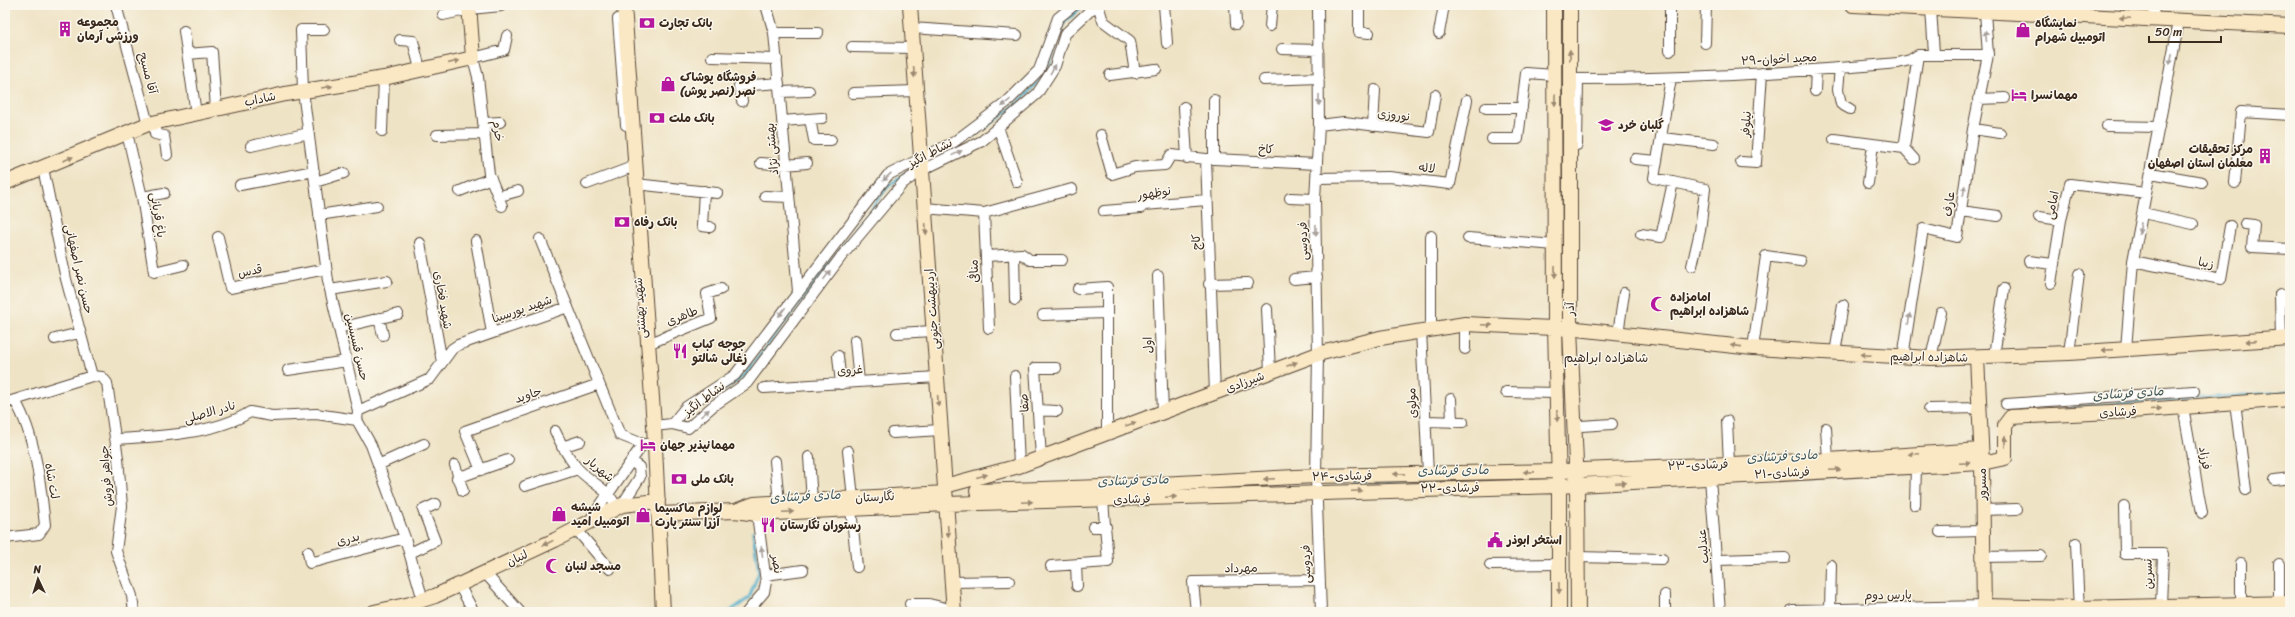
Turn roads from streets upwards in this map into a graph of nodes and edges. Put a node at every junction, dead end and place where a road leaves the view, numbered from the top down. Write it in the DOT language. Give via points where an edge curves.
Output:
graph roads {
  1 [pos="116,5"];
  2 [pos="617,5"];
  3 [pos="624,5"];
  4 [pos="766,5"];
  5 [pos="910,5"];
  6 [pos="1074,5"];
  7 [pos="1097,5"];
  8 [pos="1164,5"];
  9 [pos="1235,5"];
  10 [pos="1272,5"];
  11 [pos="1318,5"];
  12 [pos="1359,5"];
  13 [pos="1444,5"];
  14 [pos="1554,5"];
  15 [pos="1570,5"];
  16 [pos="1670,5"];
  17 [pos="1706,5"];
  18 [pos="1854,5"];
  19 [pos="2154,5"];
  20 [pos="501,6"];
  21 [pos="469,7"];
  22 [pos="1960,8"];
  23 [pos="1931,9"];
  24 [pos="2055,10"];
  25 [pos="1985,12"];
  26 [pos="443,15"];
  27 [pos="2153,20"];
  28 [pos="2179,21"];
  29 [pos="1236,24"];
  30 [pos="1270,26"];
  31 [pos="2290,26"];
  32 [pos="911,28"];
  33 [pos="184,30"];
  34 [pos="324,30"];
  35 [pos="774,32"];
  36 [pos="818,33"];
  37 [pos="1369,33"];
  38 [pos="1439,33"];
  39 [pos="1018,35"];
  40 [pos="507,36"];
  41 [pos="400,40"];
  42 [pos="1167,43"];
  43 [pos="1705,43"];
  44 [pos="852,46"];
  45 [pos="913,48"];
  46 [pos="1282,49"];
  47 [pos="1318,50"];
  48 [pos="1670,51"];
  49 [pos="1934,53"];
  50 [pos="187,54"];
  51 [pos="1918,55"];
  52 [pos="1988,55"];
  53 [pos="712,57"];
  54 [pos="472,58"];
  55 [pos="777,59"];
  56 [pos="1840,68"];
  57 [pos="1156,69"];
  58 [pos="420,70"];
  59 [pos="1816,70"];
  60 [pos="1135,73"];
  61 [pos="1762,73"];
  62 [pos="1110,75"];
  63 [pos="1554,75"];
  64 [pos="384,78"];
  65 [pos="1319,78"];
  66 [pos="1671,78"];
  67 [pos="1574,79"];
  68 [pos="1264,80"];
  69 [pos="779,88"];
  70 [pos="1375,90"];
  71 [pos="1815,90"];
  72 [pos="303,91"];
  73 [pos="808,91"];
  74 [pos="916,91"];
  75 [pos="853,93"];
  76 [pos="1435,95"];
  77 [pos="1978,98"];
  78 [pos="2005,98"];
  79 [pos="1214,100"];
  80 [pos="1467,100"];
  81 [pos="742,101"];
  82 [pos="1184,107"];
  83 [pos="1486,108"];
  84 [pos="1522,108"];
  85 [pos="216,109"];
  86 [pos="1850,109"];
  87 [pos="196,114"];
  88 [pos="2290,115"];
  89 [pos="822,118"];
  90 [pos="810,119"];
  91 [pos="782,121"];
  92 [pos="500,122"];
  93 [pos="484,123"];
  94 [pos="152,124"];
  95 [pos="1319,125"];
  96 [pos="1373,126"];
  97 [pos="2107,126"];
  98 [pos="998,127"];
  99 [pos="2159,127"];
  100 [pos="1973,128"];
  101 [pos="382,131"];
  102 [pos="128,133"];
  103 [pos="309,133"];
  104 [pos="2000,133"];
  105 [pos="485,134"];
  106 [pos="437,135"];
  107 [pos="1101,135"];
  108 [pos="1662,138"];
  109 [pos="1492,139"];
  110 [pos="1834,139"];
  111 [pos="830,140"];
  112 [pos="1714,144"];
  113 [pos="1873,144"];
  114 [pos="251,146"];
  115 [pos="1904,148"];
  116 [pos="167,155"];
  117 [pos="1187,158"];
  118 [pos="1210,159"];
  119 [pos="1635,159"];
  120 [pos="1914,159"];
  121 [pos="1658,160"];
  122 [pos="1741,162"];
  123 [pos="762,163"];
  124 [pos="807,163"];
  125 [pos="921,164"];
  126 [pos="1317,164"];
  127 [pos="786,165"];
  128 [pos="632,166"];
  129 [pos="43,168"];
  130 [pos="314,171"];
  131 [pos="344,173"];
  132 [pos="2151,173"];
  133 [pos="491,178"];
  134 [pos="1316,178"];
  135 [pos="315,182"];
  136 [pos="1017,182"];
  137 [pos="1673,182"];
  138 [pos="2202,182"];
  139 [pos="5,183"];
  140 [pos="1868,183"];
  141 [pos="2235,183"];
  142 [pos="587,184"];
  143 [pos="636,184"];
  144 [pos="240,185"];
  145 [pos="1072,189"];
  146 [pos="460,191"];
  147 [pos="518,191"];
  148 [pos="704,191"];
  149 [pos="164,192"];
  150 [pos="717,193"];
  151 [pos="2146,193"];
  152 [pos="765,196"];
  153 [pos="142,197"];
  154 [pos="789,197"];
  155 [pos="1290,198"];
  156 [pos="1315,199"];
  157 [pos="1207,200"];
  158 [pos="377,206"];
  159 [pos="924,208"];
  160 [pos="1104,211"];
  161 [pos="1961,211"];
  162 [pos="984,213"];
  163 [pos="2143,213"];
  164 [pos="319,215"];
  165 [pos="1998,216"];
  166 [pos="2039,217"];
  167 [pos="2061,220"];
  168 [pos="2193,224"];
  169 [pos="2245,224"];
  170 [pos="2230,226"];
  171 [pos="710,227"];
  172 [pos="1641,234"];
  173 [pos="1431,236"];
  174 [pos="218,238"];
  175 [pos="1468,238"];
  176 [pos="540,239"];
  177 [pos="476,241"];
  178 [pos="420,243"];
  179 [pos="1554,245"];
  180 [pos="831,249"];
  181 [pos="2290,249"];
  182 [pos="1014,255"];
  183 [pos="986,256"];
  184 [pos="841,257"];
  185 [pos="1062,260"];
  186 [pos="1800,261"];
  187 [pos="2133,261"];
  188 [pos="2029,262"];
  189 [pos="2053,264"];
  190 [pos="183,265"];
  191 [pos="1692,266"];
  192 [pos="326,269"];
  193 [pos="2079,274"];
  194 [pos="1158,276"];
  195 [pos="1317,277"];
  196 [pos="1294,279"];
  197 [pos="387,281"];
  198 [pos="2051,282"];
  199 [pos="1248,283"];
  200 [pos="1209,284"];
  201 [pos="721,289"];
  202 [pos="1078,289"];
  203 [pos="2004,289"];
  204 [pos="330,290"];
  205 [pos="798,292"];
  206 [pos="1624,293"];
  207 [pos="2280,294"];
  208 [pos="1015,300"];
  209 [pos="1843,305"];
  210 [pos="568,307"];
  211 [pos="1267,309"];
  212 [pos="1107,313"];
  213 [pos="398,314"];
  214 [pos="1940,314"];
  215 [pos="1043,315"];
  216 [pos="379,318"];
  217 [pos="1465,324"];
  218 [pos="339,328"];
  219 [pos="989,328"];
  220 [pos="1555,328"];
  221 [pos="1426,329"];
  222 [pos="1573,329"];
  223 [pos="934,331"];
  224 [pos="79,333"];
  225 [pos="492,333"];
  226 [pos="897,333"];
  227 [pos="1618,334"];
  228 [pos="383,335"];
  229 [pos="2285,338"];
  230 [pos="55,339"];
  231 [pos="855,340"];
  232 [pos="648,344"];
  233 [pos="1753,348"];
  234 [pos="1465,349"];
  235 [pos="2126,349"];
  236 [pos="1835,353"];
  237 [pos="2069,353"];
  238 [pos="1318,354"];
  239 [pos="838,356"];
  240 [pos="1994,356"];
  241 [pos="1903,357"];
  242 [pos="1977,357"];
  243 [pos="1930,358"];
  244 [pos="346,361"];
  245 [pos="442,362"];
  246 [pos="1056,368"];
  247 [pos="288,370"];
  248 [pos="1270,372"];
  249 [pos="92,376"];
  250 [pos="1015,376"];
  251 [pos="937,377"];
  252 [pos="859,382"];
  253 [pos="599,384"];
  254 [pos="840,384"];
  255 [pos="1575,387"];
  256 [pos="764,388"];
  257 [pos="2194,391"];
  258 [pos="1506,392"];
  259 [pos="1215,393"];
  260 [pos="1557,393"];
  261 [pos="2130,395"];
  262 [pos="2290,399"];
  263 [pos="1451,400"];
  264 [pos="10,402"];
  265 [pos="2235,402"];
  266 [pos="2006,404"];
  267 [pos="2183,407"];
  268 [pos="1980,408"];
  269 [pos="1038,410"];
  270 [pos="1929,410"];
  271 [pos="1057,411"];
  272 [pos="2132,411"];
  273 [pos="1164,413"];
  274 [pos="358,415"];
  275 [pos="1426,421"];
  276 [pos="1727,421"];
  277 [pos="1452,422"];
  278 [pos="1462,422"];
  279 [pos="672,424"];
  280 [pos="1612,424"];
  281 [pos="654,426"];
  282 [pos="1581,426"];
  283 [pos="1826,428"];
  284 [pos="940,430"];
  285 [pos="555,431"];
  286 [pos="1107,432"];
  287 [pos="893,433"];
  288 [pos="116,439"];
  289 [pos="580,440"];
  290 [pos="424,444"];
  291 [pos="649,444"];
  292 [pos="562,447"];
  293 [pos="848,451"];
  294 [pos="808,457"];
  295 [pos="1041,457"];
  296 [pos="1982,457"];
  297 [pos="508,460"];
  298 [pos="1828,460"];
  299 [pos="775,461"];
  300 [pos="632,462"];
  301 [pos="1729,464"];
  302 [pos="378,465"];
  303 [pos="455,465"];
  304 [pos="1916,465"];
  305 [pos="1019,466"];
  306 [pos="578,469"];
  307 [pos="481,470"];
  308 [pos="1579,470"];
  309 [pos="1558,472"];
  310 [pos="1428,474"];
  311 [pos="1316,476"];
  312 [pos="457,478"];
  313 [pos="1710,478"];
  314 [pos="2290,478"];
  315 [pos="2275,480"];
  316 [pos="1580,485"];
  317 [pos="525,486"];
  318 [pos="1559,486"];
  319 [pos="2246,490"];
  320 [pos="463,491"];
  321 [pos="977,491"];
  322 [pos="1318,492"];
  323 [pos="610,494"];
  324 [pos="945,494"];
  325 [pos="1102,494"];
  326 [pos="812,501"];
  327 [pos="779,502"];
  328 [pos="436,504"];
  329 [pos="852,504"];
  330 [pos="1915,504"];
  331 [pos="620,506"];
  332 [pos="657,506"];
  333 [pos="2124,506"];
  334 [pos="2017,509"];
  335 [pos="1982,510"];
  336 [pos="735,511"];
  337 [pos="2202,513"];
  338 [pos="757,514"];
  339 [pos="590,520"];
  340 [pos="1093,527"];
  341 [pos="1106,527"];
  342 [pos="576,529"];
  343 [pos="1982,531"];
  344 [pos="1940,532"];
  345 [pos="5,538"];
  346 [pos="405,538"];
  347 [pos="2076,543"];
  348 [pos="308,552"];
  349 [pos="410,553"];
  350 [pos="1983,556"];
  351 [pos="2041,556"];
  352 [pos="1580,557"];
  353 [pos="1785,558"];
  354 [pos="1662,559"];
  355 [pos="1718,560"];
  356 [pos="2241,563"];
  357 [pos="1558,564"];
  358 [pos="2279,564"];
  359 [pos="1076,565"];
  360 [pos="1490,565"];
  361 [pos="1831,565"];
  362 [pos="857,566"];
  363 [pos="1051,566"];
  364 [pos="610,569"];
  365 [pos="803,570"];
  366 [pos="485,573"];
  367 [pos="765,575"];
  368 [pos="1320,580"];
  369 [pos="1009,581"];
  370 [pos="952,582"];
  371 [pos="459,585"];
  372 [pos="1077,586"];
  373 [pos="1665,595"];
  374 [pos="423,600"];
  375 [pos="2284,603"];
  376 [pos="910,604"];
  377 [pos="2241,604"];
  378 [pos="2161,605"];
  379 [pos="402,609"];
  380 [pos="1830,609"];
  381 [pos="1984,609"];
  382 [pos="1792,610"];
  383 [pos="2079,610"];
  384 [pos="954,611"];
  385 [pos="134,612"];
  386 [pos="374,612"];
  387 [pos="474,612"];
  388 [pos="520,612"];
  389 [pos="658,612"];
  390 [pos="663,612"];
  391 [pos="747,612"];
  392 [pos="1196,612"];
  393 [pos="1321,612"];
  394 [pos="1559,612"];
  395 [pos="1578,612"];
  396 [pos="1583,612"];
  397 [pos="1665,612"];
  398 [pos="1720,612"];
  1 -- 94 [label="street, آقا مسیح"];
  2 -- 128 [label="street, شهید بهشتی"];
  3 -- 128 [label="street, شهید بهشتی"];
  4 -- 35 [label="street, بهشتی نژاد"];
  5 -- 32 [label="street, اردیبهشت جنوبی"];
  6 -- 125 [label="street, نشاط انگیز, one-way" via="1058,18 1039,70 1007,102"];
  7 -- 60 [label="street, نشاط انگیز" via="1103,21 1130,41"];
  98 -- 7 [label="street, نشاط انگیز, one-way" via="1037,94 1055,66 1065,34"];
  8 -- 42 [label="street"];
  9 -- 29 [label="street"];
  10 -- 30 [label="street"];
  11 -- 47 [label="street, فردوسی"];
  12 -- 37 [label="street" via="1359,32"];
  13 -- 38 [label="street"];
  14 -- 63 [label="street, آذر"];
  67 -- 15 [label="street, آذر, one-way"];
  16 -- 48 [label="street"];
  17 -- 43 [label="street"];
  18 -- 23 [label="street"];
  19 -- 27 [label="street"];
  20 -- 21 [label="street"];
  21 -- 26 [label="street"];
  21 -- 54 [label="street"];
  22 -- 23 [label="street"];
  22 -- 25 [label="street"];
  23 -- 49 [label="street"];
  24 -- 25 [label="street"];
  27 -- 24 [label="street, one-way"];
  52 -- 25 [label="street, عارف, one-way"];
  27 -- 28 [label="street"];
  28 -- 31 [label="street"];
  28 -- 99 [label="street, one-way"];
  32 -- 39 [label="street"];
  32 -- 45 [label="street, اردیبهشت جنوبی"];
  33 -- 50 [label="street"];
  34 -- 72 [label="street, حسن قسیسین" via="301,30"];
  35 -- 36 [label="street"];
  35 -- 55 [label="street, بهشتی نژاد"];
  40 -- 54 [label="street" via="504,50"];
  41 -- 58 [label="street" via="412,40"];
  44 -- 45 [label="street"];
  45 -- 74 [label="street, اردیبهشت جنوبی, one-way"];
  46 -- 47 [label="street"];
  47 -- 65 [label="street, فردوسی"];
  49 -- 51 [label="street, ۲۹-مجید اخوان"];
  49 -- 52 [label="street, ۲۹-مجید اخوان"];
  50 -- 85 [label="street" via="212,52"];
  50 -- 87 [label="street"];
  51 -- 56 [label="street, ۲۹-مجید اخوان" via="1898,63"];
  51 -- 115 [label="street"];
  52 -- 77 [label="street, عارف"];
  53 -- 55 [label="street"];
  58 -- 54 [label="street, شاداب, one-way"];
  54 -- 93 [label="street, خرم" via="478,77"];
  55 -- 69 [label="street, بهشتی نژاد"];
  56 -- 59 [label="street, ۲۹-مجید اخوان"];
  56 -- 86 [label="street" via="1838,90 1841,104"];
  57 -- 60 [label="street"];
  58 -- 64 [label="street, شاداب"];
  59 -- 61 [label="street, ۲۹-مجید اخوان"];
  59 -- 71 [label="street"];
  60 -- 62 [label="street"];
  61 -- 66 [label="street, ۲۹-مجید اخوان"];
  61 -- 122 [label="street, نیلوفر" via="1756,163"];
  63 -- 84 [label="street" via="1526,73"];
  63 -- 179 [label="street, آذر, one-way"];
  72 -- 64 [label="street, شاداب, one-way"];
  64 -- 101 [label="street"];
  65 -- 68 [label="street"];
  65 -- 95 [label="street, فردوسی, one-way"];
  66 -- 67 [label="street, ۲۹-مجید اخوان"];
  66 -- 108 [label="street"];
  67 -- 222 [label="street, آذر"];
  69 -- 73 [label="street"];
  69 -- 81 [label="street" via="739,86"];
  69 -- 91 [label="street, بهشتی نژاد"];
  70 -- 96 [label="street"];
  72 -- 85 [label="street, شاداب"];
  72 -- 103 [label="street, حسن قسیسین"];
  74 -- 75 [label="street"];
  74 -- 125 [label="street, اردیبهشت جنوبی"];
  76 -- 96 [label="street, نوروزی" via="1429,132"];
  77 -- 78 [label="street"];
  77 -- 100 [label="street, عارف"];
  79 -- 118 [label="street, کاج"];
  80 -- 134 [label="street, لاله" via="1450,184 1389,177"];
  82 -- 117 [label="street"];
  83 -- 84 [label="street"];
  84 -- 109 [label="street" via="1518,139"];
  85 -- 87 [label="street, شاداب"];
  87 -- 94 [label="street, شاداب"];
  88 -- 141 [label="street" via="2241,112"];
  89 -- 90 [label="street"];
  90 -- 91 [label="street"];
  90 -- 111 [label="street" via="814,140"];
  91 -- 127 [label="street, بهشتی نژاد"];
  92 -- 93 [label="street"];
  93 -- 105 [label="street, خرم"];
  94 -- 102 [label="street, شاداب"];
  94 -- 116 [label="street, آقا مسیح" via="155,134 164,136"];
  95 -- 96 [label="street, نوروزی" via="1344,122"];
  95 -- 126 [label="street, فردوسی"];
  97 -- 99 [label="street"];
  125 -- 98 [label="street, نشاط انگیز, one-way" via="982,141"];
  98 -- 136 [label="street"];
  99 -- 132 [label="street"];
  100 -- 104 [label="street"];
  161 -- 100 [label="street, عارف, one-way"];
  129 -- 102 [label="street, شاداب, one-way"];
  102 -- 153 [label="street, باغ قربانی"];
  103 -- 114 [label="street"];
  103 -- 130 [label="street, حسن قسیسین"];
  105 -- 106 [label="street"];
  105 -- 133 [label="street, خرم"];
  107 -- 117 [label="street, کاخ" via="1112,174 1140,166 1165,165 1171,155"];
  108 -- 112 [label="street"];
  108 -- 121 [label="street"];
  110 -- 113 [label="street"];
  113 -- 115 [label="street"];
  113 -- 140 [label="street"];
  115 -- 120 [label="street"];
  117 -- 118 [label="street, کاخ"];
  118 -- 126 [label="street, کاخ"];
  118 -- 157 [label="street, کاج"];
  119 -- 121 [label="street"];
  121 -- 137 [label="street" via="1654,178"];
  123 -- 127 [label="street"];
  124 -- 127 [label="street"];
  125 -- 159 [label="street, اردیبهشت جنوبی"];
  125 -- 180 [label="street, نشاط انگیز, one-way" via="888,175"];
  125 -- 184 [label="street, نشاط انگیز"];
  126 -- 134 [label="street, فردوسی"];
  127 -- 154 [label="street, بهشتی نژاد"];
  128 -- 142 [label="street"];
  128 -- 143 [label="street, شهید بهشتی"];
  128 -- 291 [label="street, شهید بهشتی"];
  129 -- 139 [label="street, شاداب"];
  129 -- 224 [label="street, حسن نصر اصفهانی" via="66,279 79,322"];
  130 -- 135 [label="street, حسن قسیسین"];
  130 -- 144 [label="street"];
  131 -- 135 [label="street"];
  132 -- 138 [label="street"];
  132 -- 151 [label="street"];
  133 -- 146 [label="street"];
  133 -- 147 [label="street, خرم" via="501,201"];
  134 -- 156 [label="street, فردوسی"];
  135 -- 164 [label="street, حسن قسیسین"];
  137 -- 172 [label="street" via="1661,237"];
  137 -- 191 [label="street" via="1705,189 1700,231"];
  143 -- 148 [label="street"];
  143 -- 232 [label="street, شهید بهشتی"];
  145 -- 162 [label="street"];
  148 -- 150 [label="street"];
  148 -- 171 [label="street" via="702,226"];
  149 -- 153 [label="street"];
  151 -- 163 [label="street"];
  151 -- 167 [label="street, امامی" via="2070,184"];
  152 -- 154 [label="street"];
  153 -- 190 [label="street, باغ قربانی" via="154,272"];
  154 -- 205 [label="street, بهشتی نژاد"];
  155 -- 156 [label="street"];
  156 -- 195 [label="street, فردوسی, one-way"];
  157 -- 160 [label="street, نوظهور"];
  157 -- 200 [label="street, کاج"];
  158 -- 164 [label="street"];
  159 -- 162 [label="street"];
  159 -- 223 [label="street, اردیبهشت جنوبی, one-way"];
  161 -- 165 [label="street"];
  241 -- 161 [label="street, عارف, one-way" via="1923,229 1957,236"];
  162 -- 183 [label="street, منافی"];
  163 -- 168 [label="street"];
  163 -- 187 [label="street, one-way"];
  164 -- 192 [label="street, حسن قسیسین"];
  166 -- 167 [label="street"];
  167 -- 189 [label="street, امامی"];
  169 -- 181 [label="street" via="2254,225 2252,247"];
  170 -- 187 [label="street, زیبا" via="2222,279"];
  173 -- 221 [label="street, مولوی"];
  174 -- 192 [label="street, قدس" via="230,288"];
  175 -- 179 [label="street"];
  176 -- 210 [label="street"];
  177 -- 225 [label="street"];
  178 -- 245 [label="street, شهید فخاری"];
  179 -- 220 [label="street, آذر, one-way"];
  180 -- 184 [label="street"];
  180 -- 205 [label="street, نشاط انگیز"];
  182 -- 183 [label="street"];
  182 -- 185 [label="street" via="1022,254 1030,260"];
  182 -- 208 [label="street"];
  183 -- 219 [label="street, منافی"];
  279 -- 184 [label="street, نشاط انگیز, one-way" via="688,428 713,406 747,384"];
  186 -- 233 [label="street" via="1766,256"];
  187 -- 235 [label="street"];
  188 -- 189 [label="street"];
  189 -- 198 [label="street, امامی"];
  192 -- 204 [label="street, حسن قسیسین"];
  193 -- 237 [label="street"];
  194 -- 273 [label="street, اول"];
  195 -- 196 [label="street"];
  195 -- 238 [label="street, فردوسی"];
  197 -- 204 [label="street"];
  199 -- 200 [label="street"];
  200 -- 259 [label="street, کاج"];
  201 -- 232 [label="street, طاهری" via="707,294 712,318"];
  202 -- 212 [label="street" via="1107,287"];
  203 -- 240 [label="street"];
  204 -- 218 [label="street, حسن قسیسین"];
  205 -- 279 [label="street, نشاط انگیز, one-way" via="735,375 686,407"];
  206 -- 227 [label="street"];
  207 -- 229 [label="street"];
  209 -- 236 [label="street"];
  210 -- 225 [label="street, شهید پورسینا"];
  210 -- 253 [label="street, شهید پورسینا"];
  211 -- 248 [label="street"];
  212 -- 215 [label="street"];
  212 -- 286 [label="street"];
  213 -- 216 [label="street"];
  214 -- 243 [label="street"];
  216 -- 218 [label="street"];
  216 -- 228 [label="street"];
  217 -- 220 [label="street, شیرزادی, one-way"];
  217 -- 221 [label="street, شیرزادی"];
  217 -- 234 [label="street"];
  218 -- 244 [label="street, حسن قسیسین"];
  220 -- 222 [label="street, شیرزادی"];
  220 -- 260 [label="street, آذر"];
  221 -- 238 [label="street, شیرزادی"];
  221 -- 275 [label="street, مولوی"];
  222 -- 227 [label="street, شاهزاده ابراهیم"];
  222 -- 255 [label="street, آذر"];
  223 -- 226 [label="street"];
  223 -- 251 [label="street, اردیبهشت جنوبی"];
  224 -- 230 [label="street"];
  224 -- 249 [label="street, حسن نصر اصفهانی"];
  225 -- 245 [label="street, شهید پورسینا" via="458,345"];
  233 -- 227 [label="street, شاهزاده ابراهیم, one-way"];
  229 -- 235 [label="street, شاهزاده ابراهیم, one-way"];
  231 -- 252 [label="street"];
  232 -- 281 [label="street, شهید بهشتی"];
  233 -- 236 [label="street, شاهزاده ابراهیم"];
  235 -- 237 [label="street, شاهزاده ابراهیم, one-way"];
  241 -- 236 [label="street, شاهزاده ابراهیم, one-way"];
  237 -- 240 [label="street, شاهزاده ابراهیم"];
  248 -- 238 [label="street, شیرزادی, one-way"];
  238 -- 311 [label="street, فردوسی"];
  239 -- 254 [label="street"];
  240 -- 242 [label="street, شاهزاده ابراهیم"];
  241 -- 243 [label="street, شاهزاده ابراهیم"];
  242 -- 243 [label="street, شاهزاده ابراهیم"];
  242 -- 268 [label="street, مسرور"];
  244 -- 247 [label="street"];
  244 -- 274 [label="street, حسن قسیسین"];
  245 -- 274 [label="street, شهید پورسینا" via="430,379"];
  246 -- 269 [label="street, صفا" via="1035,368"];
  248 -- 259 [label="street, شیرزادی"];
  249 -- 264 [label="street"];
  249 -- 288 [label="street, جواهر فروش" via="102,377 107,383"];
  250 -- 305 [label="street"];
  251 -- 252 [label="street, غروی"];
  251 -- 284 [label="street, اردیبهشت جنوبی, one-way"];
  252 -- 254 [label="street, غروی"];
  253 -- 291 [label="street, شهید پورسینا" via="620,435"];
  253 -- 307 [label="street, جاوید" via="465,431"];
  254 -- 256 [label="street, غروی"];
  255 -- 282 [label="street, آذر"];
  255 -- 308 [label="street, آذر"];
  257 -- 261 [label="street"];
  258 -- 260 [label="street"];
  259 -- 273 [label="street, شیرزادی"];
  260 -- 309 [label="street, آذر, one-way"];
  261 -- 266 [label="street"];
  261 -- 272 [label="street"];
  262 -- 265 [label="street, فرشادی"];
  263 -- 277 [label="street"];
  264 -- 345 [label="street, لت شاه" via="24,416 32,444 45,525 39,534"];
  265 -- 267 [label="street, فرشادی"];
  265 -- 319 [label="street"];
  272 -- 267 [label="street, فرشادی, one-way"];
  267 -- 337 [label="street, فرزاد"];
  268 -- 270 [label="street"];
  268 -- 296 [label="street, مسرور"];
  269 -- 271 [label="street"];
  269 -- 295 [label="street, صفا"];
  296 -- 272 [label="street, فرشادی, one-way" via="2005,458 2006,426 2011,417"];
  286 -- 273 [label="street, شیرزادی, one-way"];
  274 -- 288 [label="street, نادر الاصلی" via="272,416 250,412 240,418 184,434"];
  274 -- 302 [label="street, حسن قسیسین"];
  275 -- 277 [label="street"];
  275 -- 310 [label="street, مولوی"];
  276 -- 301 [label="street"];
  277 -- 278 [label="street"];
  279 -- 281 [label="street"];
  280 -- 282 [label="street"];
  281 -- 291 [label="street, شهید بهشتی"];
  282 -- 308 [label="street, آذر"];
  283 -- 298 [label="street"];
  284 -- 287 [label="street"];
  284 -- 324 [label="street, اردیبهشت جنوبی"];
  285 -- 292 [label="street, شهریار"];
  286 -- 295 [label="street, شیرزادی"];
  288 -- 385 [label="street, جواهر فروش" via="122,506 116,550 132,596"];
  289 -- 292 [label="street"];
  290 -- 302 [label="street"];
  291 -- 300 [label="street"];
  291 -- 332 [label="street, شهید بهشتی"];
  292 -- 306 [label="street, شهریار"];
  293 -- 329 [label="street"];
  294 -- 326 [label="street"];
  295 -- 305 [label="street, شیرزادی"];
  296 -- 298 [label="street, ۲۳-فرشادی, one-way"];
  304 -- 296 [label="street, ۲۱-فرشادی, one-way"];
  296 -- 335 [label="street, مسرور"];
  297 -- 307 [label="street"];
  298 -- 301 [label="street, ۲۳-فرشادی"];
  299 -- 327 [label="street"];
  300 -- 323 [label="street"];
  300 -- 331 [label="street" via="639,467 640,477"];
  301 -- 308 [label="street, ۲۳-فرشادی"];
  302 -- 346 [label="street, حسن قسیسین"];
  303 -- 312 [label="street"];
  313 -- 304 [label="street, ۲۱-فرشادی, one-way"];
  304 -- 330 [label="street"];
  324 -- 305 [label="street, شیرزادی, one-way"];
  306 -- 317 [label="street"];
  306 -- 323 [label="street, شهریار"];
  307 -- 312 [label="street"];
  308 -- 309 [label="street, ۲۴-فرشادی"];
  308 -- 316 [label="street, آذر"];
  309 -- 310 [label="street, ۲۴-فرشادی, one-way"];
  309 -- 318 [label="street, آذر"];
  310 -- 311 [label="street, ۲۴-فرشادی, one-way"];
  311 -- 322 [label="street, فردوسی"];
  311 -- 325 [label="street, ۲۴-فرشادی, one-way"];
  312 -- 320 [label="street"];
  316 -- 313 [label="street, ۲۱-فرشادی, one-way"];
  313 -- 355 [label="street, عندلیب"];
  314 -- 315 [label="street"];
  316 -- 318 [label="street, ۲۲-فرشادی"];
  316 -- 352 [label="street, آذر"];
  322 -- 318 [label="street, ۲۲-فرشادی, one-way"];
  318 -- 357 [label="street, آذر"];
  321 -- 325 [label="street, فرشادی"];
  325 -- 322 [label="street, فرشادی, one-way"];
  322 -- 368 [label="street, فردوسی"];
  323 -- 331 [label="street, شهریار"];
  323 -- 339 [label="street"];
  324 -- 325 [label="street, فرشادی, one-way"];
  324 -- 329 [label="street, نگارستان"];
  324 -- 370 [label="street, اردیبهشت جنوبی, one-way"];
  325 -- 341 [label="street"];
  326 -- 327 [label="street, نگارستان"];
  326 -- 329 [label="street, نگارستان"];
  327 -- 336 [label="street, نگارستان" via="754,504"];
  328 -- 349 [label="street" via="423,510 434,541"];
  338 -- 329 [label="street, نگارستان, one-way"];
  329 -- 362 [label="street"];
  331 -- 332 [label="street, لنبان"];
  331 -- 339 [label="street, لنبان"];
  332 -- 336 [label="street, نگارستان"];
  332 -- 389 [label="street, شهید بهشتی"];
  332 -- 390 [label="street, شهید بهشتی"];
  333 -- 378 [label="street, نسرین" via="2125,554 2163,554"];
  334 -- 335 [label="street"];
  335 -- 343 [label="street, مسرور"];
  336 -- 338 [label="street, نگارستان"];
  367 -- 338 [label="street, نصر, one-way"];
  339 -- 342 [label="street, لنبان"];
  340 -- 341 [label="street"];
  341 -- 359 [label="street" via="1108,562"];
  342 -- 364 [label="street"];
  342 -- 366 [label="street, لنبان, one-way"];
  343 -- 344 [label="street"];
  343 -- 350 [label="street, مسرور"];
  346 -- 348 [label="street, بدری" via="310,563"];
  346 -- 349 [label="street, حسن قسیسین"];
  347 -- 383 [label="street"];
  349 -- 374 [label="street, حسن قسیسین"];
  350 -- 351 [label="street"];
  350 -- 381 [label="street, مسرور"];
  352 -- 354 [label="street"];
  352 -- 395 [label="street, آذر"];
  352 -- 396 [label="street, آذر"];
  353 -- 355 [label="street"];
  355 -- 398 [label="street, عندلیب"];
  356 -- 377 [label="street"];
  357 -- 360 [label="street"];
  357 -- 394 [label="street, آذر, one-way"];
  358 -- 375 [label="street"];
  359 -- 363 [label="street"];
  359 -- 372 [label="street"];
  361 -- 380 [label="street"];
  365 -- 367 [label="street"];
  366 -- 371 [label="street, لنبان"];
  366 -- 388 [label="street"];
  367 -- 391 [label="street, نصر" via="764,592"];
  368 -- 392 [label="street, مهرداد" via="1193,582"];
  368 -- 393 [label="street, فردوسی"];
  369 -- 370 [label="street"];
  370 -- 384 [label="street, اردیبهشت جنوبی"];
  371 -- 374 [label="street, لنبان"];
  371 -- 387 [label="street"];
  373 -- 397 [label="street"];
  374 -- 379 [label="street, لنبان"];
  375 -- 377 [label="street"];
  376 -- 384 [label="street" via="929,604"];
  377 -- 378 [label="street"];
  378 -- 383 [label="street"];
  379 -- 386 [label="street, لنبان"];
  380 -- 381 [label="street, پارس دوم"];
  380 -- 382 [label="street, پارس دوم"];
  381 -- 383 [label="street"];
}
